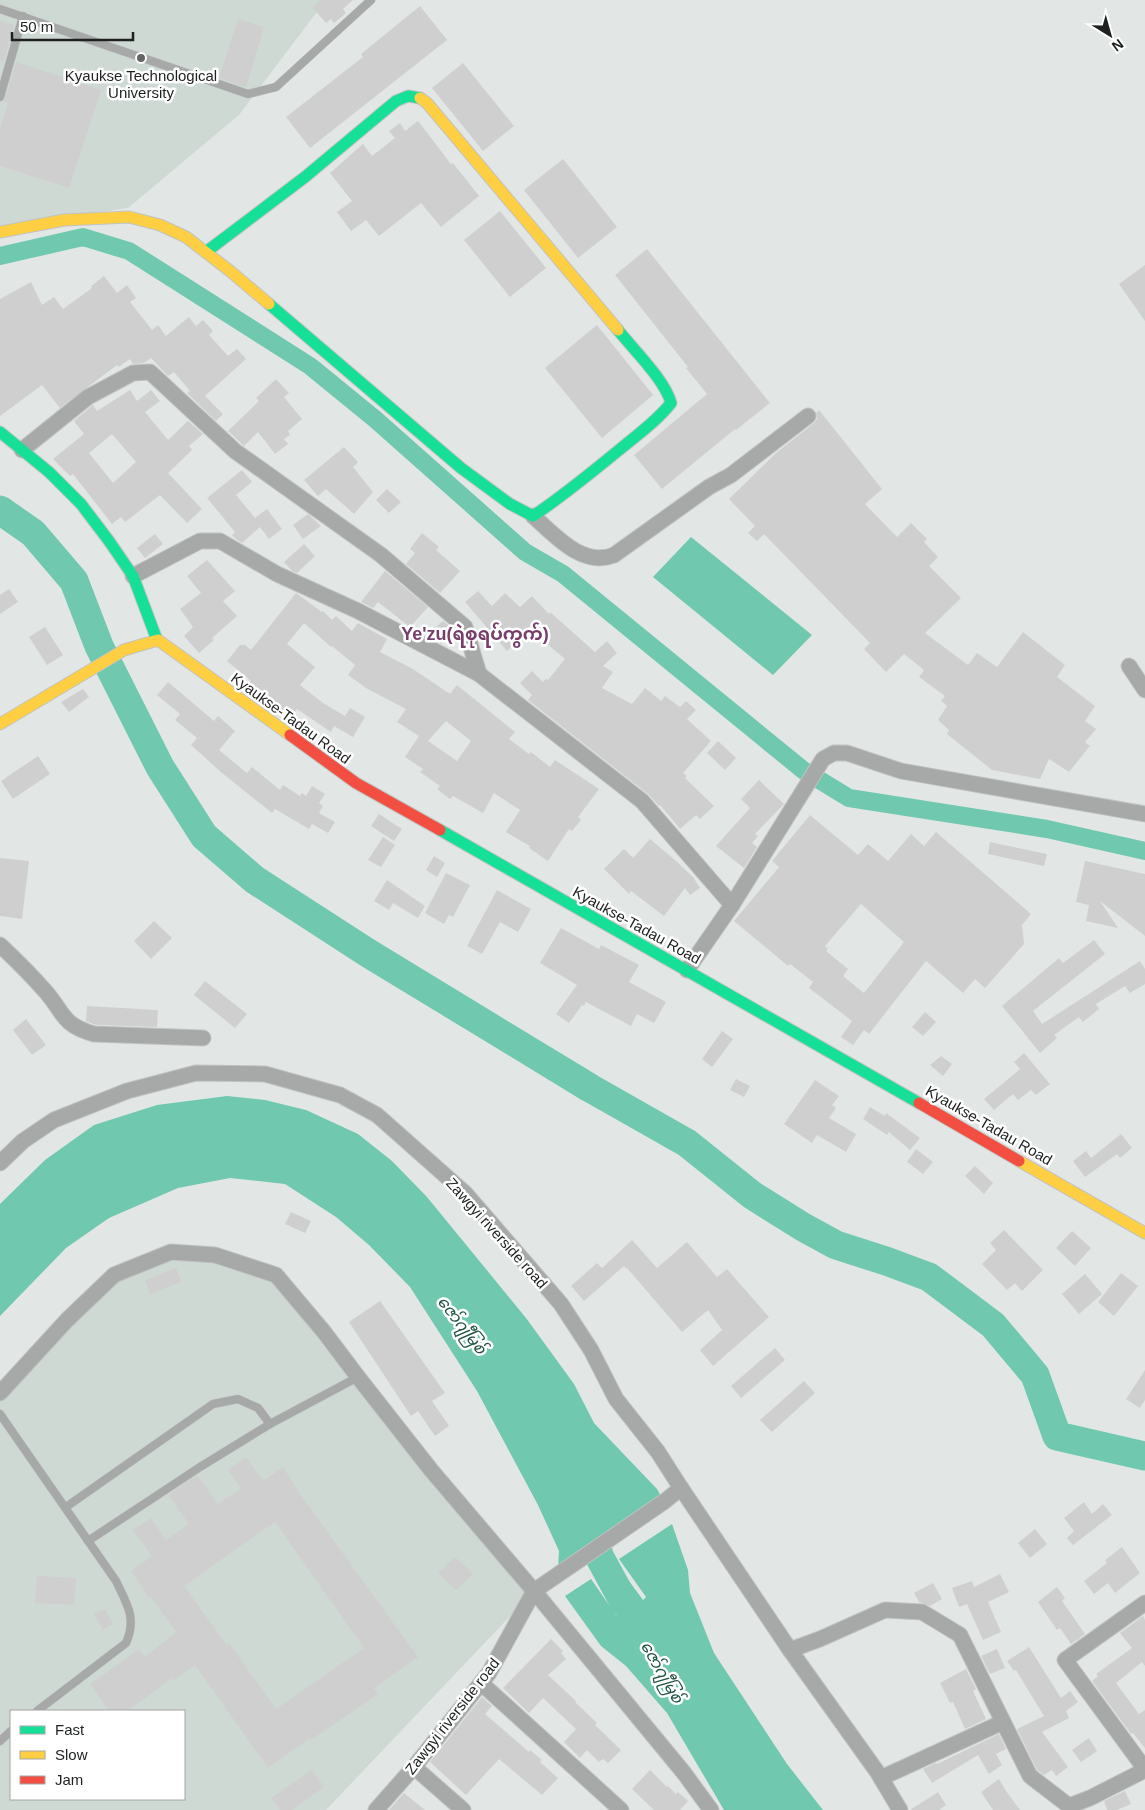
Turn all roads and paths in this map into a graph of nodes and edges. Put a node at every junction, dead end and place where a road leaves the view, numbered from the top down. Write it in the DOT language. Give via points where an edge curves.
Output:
graph roads {
  1 [pos="371,0"];
  2 [pos="0,9"];
  3 [pos="23,16"];
  4 [pos="0,97"];
  5 [pos="0,232"];
  6 [pos="206,252"];
  7 [pos="808,416"];
  8 [pos="0,432"];
  9 [pos="22,450"];
  10 [pos="532,516"];
  11 [pos="134,576"];
  12 [pos="157,640"];
  13 [pos="1129,666"];
  14 [pos="479,674"];
  15 [pos="1145,690"];
  16 [pos="0,724"];
  17 [pos="1145,814"];
  18 [pos="732,905"];
  19 [pos="0,945"];
  20 [pos="687,970"];
  21 [pos="203,1038"];
  22 [pos="0,1163"];
  23 [pos="1145,1233"];
  24 [pos="358,1377"];
  25 [pos="0,1393"];
  26 [pos="0,1414"];
  27 [pos="270,1424"];
  28 [pos="680,1488"];
  29 [pos="66,1507"];
  30 [pos="88,1541"];
  31 [pos="534,1591"];
  32 [pos="1145,1603"];
  33 [pos="790,1650"];
  34 [pos="481,1683"];
  35 [pos="38,1710"];
  36 [pos="1003,1722"];
  37 [pos="10,1732"];
  38 [pos="0,1741"];
  39 [pos="414,1766"];
  40 [pos="1145,1770"];
  41 [pos="881,1778"];
  42 [pos="376,1810"];
  43 [pos="463,1810"];
  44 [pos="621,1810"];
  45 [pos="711,1810"];
  46 [pos="900,1810"];
  1 -- 3 [label="lane" via="276,86 248,94"];
  2 -- 3 [label="lane"];
  3 -- 4 [label="lane"];
  5 -- 6 [label="street" via="64,220 129,217 160,225"];
  6 -- 10 [label="street" via="460,468"];
  6 -- 10 [label="street" via="305,177 396,101 408,95 421,98 642,359 671,399 670,406 649,425"];
  7 -- 10 [label="street" via="731,475 606,558 575,552"];
  8 -- 9 [label="street"];
  9 -- 11 [label="street" via="81,504"];
  9 -- 14 [label="street" via="88,397 133,373 150,372 235,451 381,555 465,627"];
  11 -- 12 [label="street"];
  11 -- 14 [label="street" via="200,542 220,542"];
  12 -- 16 [label="street" via="124,650"];
  12 -- 20 [label="street, Kyaukse-Tadau Road" via="356,783"];
  13 -- 15 [label="street"];
  14 -- 18 [label="street" via="642,801"];
  17 -- 18 [label="street" via="901,771 847,753 834,753 822,759"];
  18 -- 20 [label="street"];
  19 -- 21 [label="street" via="47,993 63,1017 80,1030 94,1034"];
  20 -- 23 [label="street, Kyaukse-Tadau Road"];
  22 -- 28 [label="street, Zawgyi riverside road" via="23,1141 54,1120 128,1091 196,1073 265,1074 340,1095 377,1115 465,1193 561,1304 591,1350 616,1400 658,1452"];
  24 -- 25 [label="street" via="276,1275 215,1255 171,1252 114,1275 67,1320"];
  24 -- 27 [label="lane"];
  24 -- 31 [label="street" via="431,1470"];
  26 -- 29 [label="lane"];
  27 -- 29 [label="lane" via="258,1408 238,1399 213,1404"];
  27 -- 30 [label="lane"];
  28 -- 31 [label="street, Zawgyi riverside road" via="665,1502"];
  28 -- 33 [label="street, Zawgyi riverside road"];
  29 -- 30 [label="lane"];
  30 -- 35 [label="lane" via="116,1581 130,1612 130,1633 126,1643 116,1652"];
  31 -- 34 [label="street, Zawgyi riverside road"];
  31 -- 45 [label="street"];
  32 -- 40 [label="street" via="1065,1660"];
  33 -- 36 [label="street" via="885,1610 922,1612 960,1635"];
  33 -- 41 [label="street, Zawgyi riverside road"];
  34 -- 39 [label="street, Zawgyi riverside road"];
  34 -- 44 [label="street"];
  36 -- 40 [label="street" via="1030,1776 1069,1806"];
  36 -- 41 [label="street"];
  37 -- 38 [label="lane"];
  39 -- 42 [label="street, Zawgyi riverside road"];
  39 -- 43 [label="street"];
  41 -- 46 [label="street, Zawgyi riverside road"];
}
